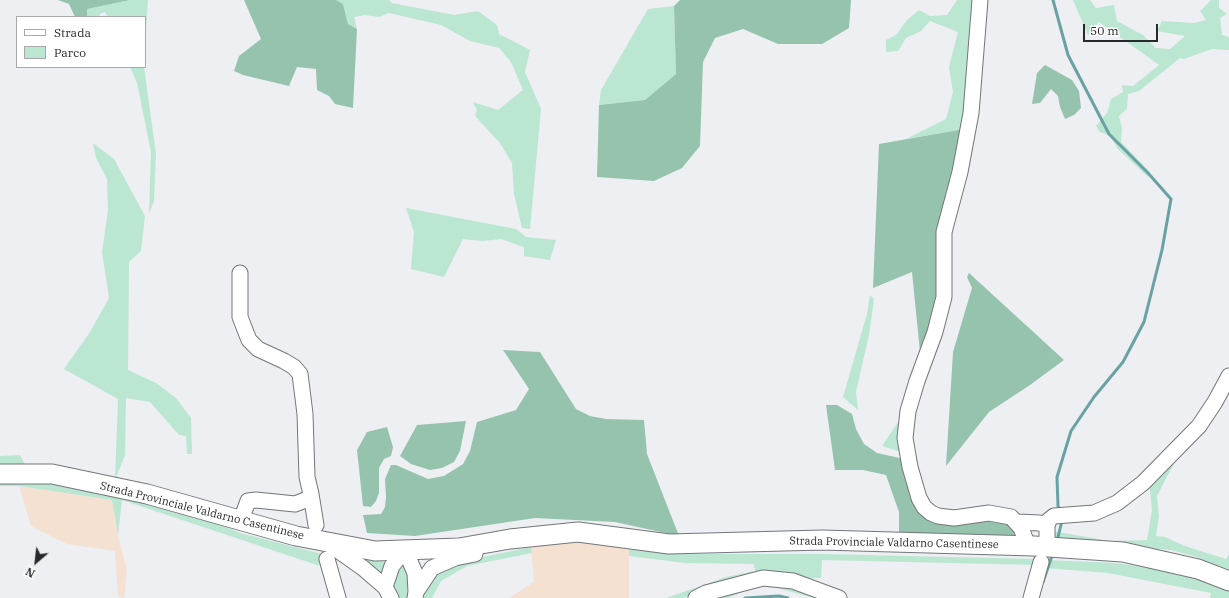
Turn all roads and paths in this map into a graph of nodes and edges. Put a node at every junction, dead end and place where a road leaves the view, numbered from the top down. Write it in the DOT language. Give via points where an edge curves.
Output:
graph roads {
  1 [pos="980,0"];
  2 [pos="240,273"];
  3 [pos="1229,376"];
  4 [pos="0,474"];
  5 [pos="311,494"];
  6 [pos="241,520"];
  7 [pos="1017,522"];
  8 [pos="316,525"];
  9 [pos="555,534"];
  10 [pos="1028,546"];
  11 [pos="326,550"];
  12 [pos="405,550"];
  13 [pos="1041,562"];
  14 [pos="1229,581"];
  15 [pos="388,593"];
  16 [pos="415,595"];
  17 [pos="338,598"];
  18 [pos="696,598"];
  19 [pos="839,598"];
  20 [pos="1030,598"];
  1 -- 7 [label="street" via="970,116 960,172 944,232 944,297 935,332 914,388 905,438 919,498 931,513 954,518 989,513 1012,517"];
  2 -- 5 [label="street" via="240,317 250,340 258,349 284,361 300,374 307,477"];
  3 -- 7 [label="street" via="1199,426 1143,483 1116,503 1094,513 1054,516 1049,520 1047,533 1040,523"];
  4 -- 6 [label="main road, Strada Provinciale Valdarno Casentinese" via="52,474 147,494"];
  5 -- 6 [label="street" via="308,499 294,504 248,501"];
  5 -- 8 [label="street"];
  6 -- 11 [label="main road, Strada Provinciale Valdarno Casentinese" via="296,536"];
  7 -- 10 [label="street"];
  9 -- 10 [label="main road, Strada Provinciale Valdarno Casentinese" via="578,532 669,544 822,540"];
  9 -- 12 [label="main road, Strada Provinciale Valdarno Casentinese" via="459,548"];
  9 -- 16 [label="street, Strada Provinciale Valdarno Casentinese" via="534,542 455,558 432,568"];
  10 -- 14 [label="main road, Strada Provinciale Valdarno Casentinese" via="1123,552 1179,564"];
  11 -- 12 [label="main road, Strada Provinciale Valdarno Casentinese"];
  11 -- 15 [label="street" via="363,568"];
  11 -- 17 [label="street"];
  12 -- 15 [label="street" via="392,566"];
  12 -- 16 [label="street, Strada Provinciale Valdarno Casentinese" via="415,573"];
  13 -- 20 [label="street"];
  18 -- 19 [label="street" via="763,578 794,581"];
}
